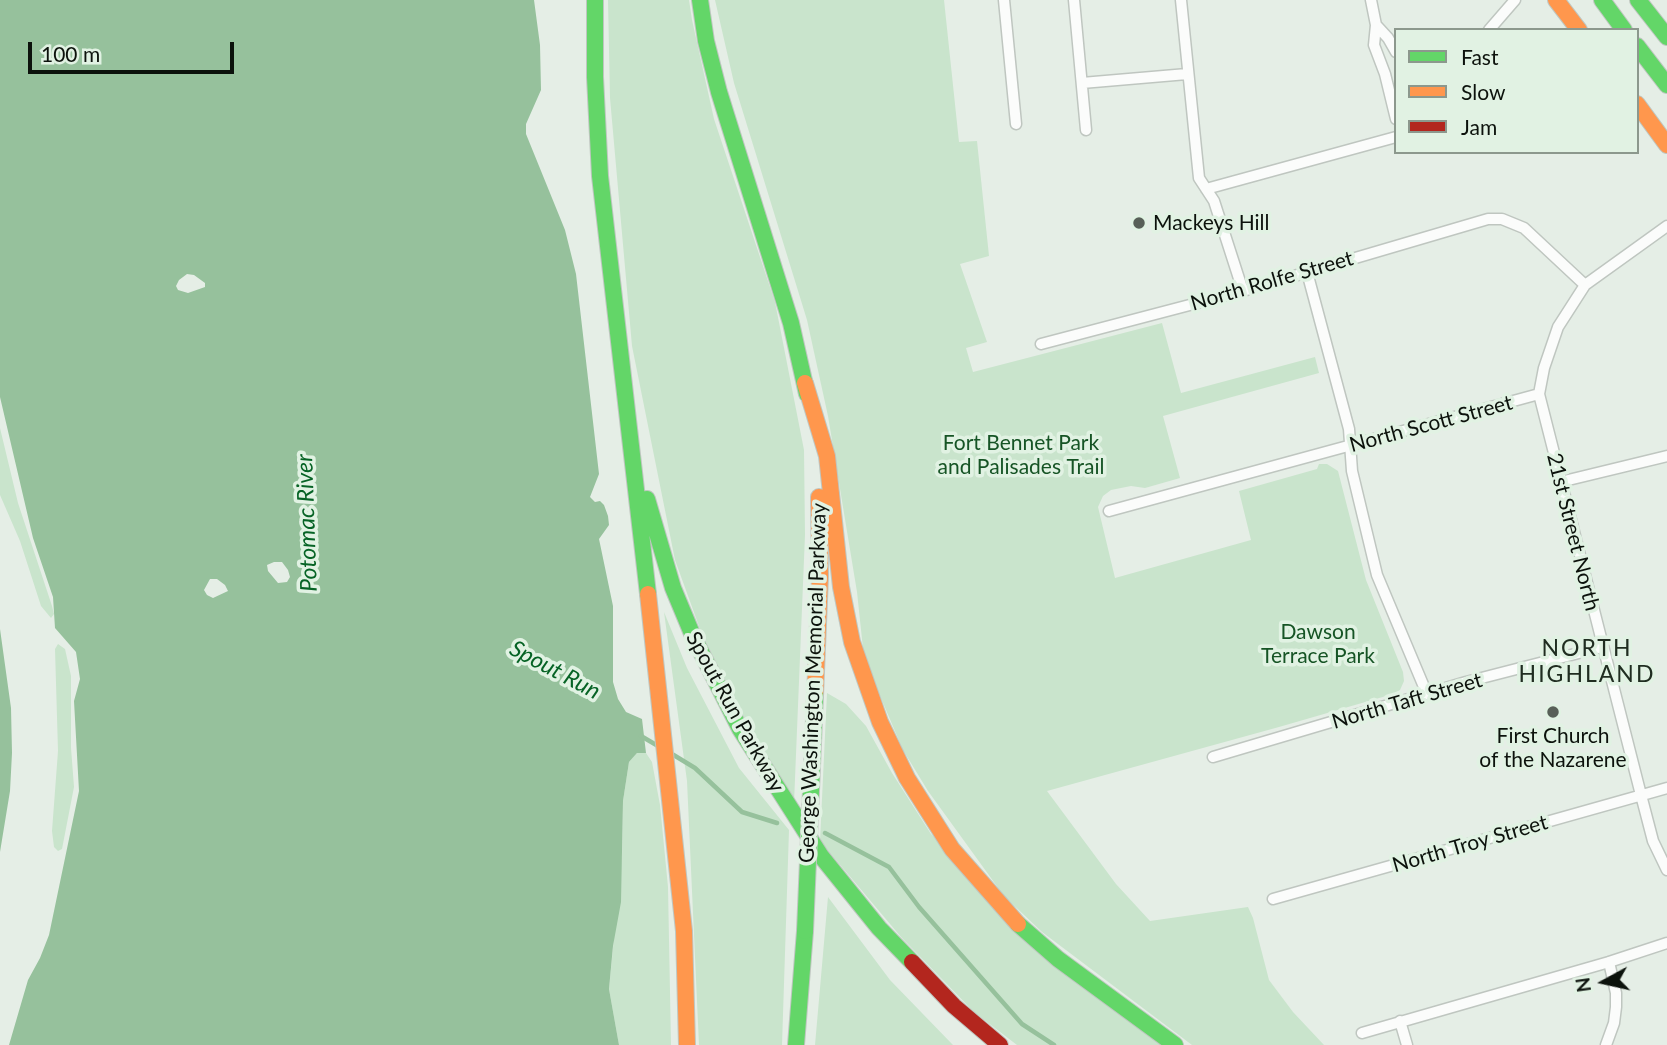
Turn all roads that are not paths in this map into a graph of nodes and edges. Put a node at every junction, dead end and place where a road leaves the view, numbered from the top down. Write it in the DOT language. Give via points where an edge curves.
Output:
graph roads {
  1 [pos="595,0"];
  2 [pos="700,0"];
  3 [pos="1004,0"];
  4 [pos="1074,0"];
  5 [pos="1181,0"];
  6 [pos="1371,0"];
  7 [pos="1515,0"];
  8 [pos="1556,0"];
  9 [pos="1602,0"];
  10 [pos="1638,0"];
  11 [pos="1376,25"];
  12 [pos="1491,28"];
  13 [pos="1577,28"];
  14 [pos="1623,28"];
  15 [pos="1667,37"];
  16 [pos="1394,48"];
  17 [pos="1639,49"];
  18 [pos="1187,74"];
  19 [pos="1082,83"];
  20 [pos="1667,85"];
  21 [pos="1639,107"];
  22 [pos="1394,111"];
  23 [pos="1016,124"];
  24 [pos="1086,130"];
  25 [pos="1394,138"];
  26 [pos="1667,145"];
  27 [pos="1206,189"];
  28 [pos="1667,226"];
  29 [pos="1307,272"];
  30 [pos="1585,285"];
  31 [pos="1243,290"];
  32 [pos="1041,344"];
  33 [pos="805,383"];
  34 [pos="1539,394"];
  35 [pos="631,430"];
  36 [pos="1351,445"];
  37 [pos="1667,456"];
  38 [pos="1560,482"];
  39 [pos="1109,511"];
  40 [pos="1602,647"];
  41 [pos="1427,694"];
  42 [pos="1213,757"];
  43 [pos="1667,789"];
  44 [pos="1640,795"];
  45 [pos="1667,870"];
  46 [pos="1273,900"];
  47 [pos="1667,943"];
  48 [pos="1609,962"];
  49 [pos="1400,1021"];
  50 [pos="1362,1033"];
  51 [pos="687,1045"];
  52 [pos="796,1045"];
  53 [pos="1000,1045"];
  54 [pos="1175,1045"];
  55 [pos="1407,1045"];
  56 [pos="1606,1045"];
  1 -- 35 [label="main road" via="600,176"];
  2 -- 33 [label="main road, George Washington Memorial Parkway" via="712,67"];
  3 -- 23 [label="street"];
  4 -- 19 [label="street"];
  5 -- 18 [label="street"];
  6 -- 11 [label="street"];
  7 -- 12 [label="street"];
  8 -- 13 [label="main road"];
  9 -- 14 [label="main road"];
  10 -- 15 [label="main road"];
  11 -- 16 [label="street"];
  11 -- 22 [label="street" via="1374,44"];
  17 -- 20 [label="main road"];
  18 -- 19 [label="street"];
  18 -- 27 [label="street" via="1199,178"];
  19 -- 24 [label="street"];
  21 -- 26 [label="main road"];
  25 -- 27 [label="street"];
  27 -- 31 [label="street"];
  28 -- 30 [label="street, North Scott Street"];
  29 -- 30 [label="street, North Rolfe Street" via="1480,221 1502,219 1524,228"];
  29 -- 31 [label="street, North Rolfe Street"];
  29 -- 36 [label="street"];
  30 -- 34 [label="street, North Scott Street" via="1558,327"];
  31 -- 32 [label="street, North Rolfe Street"];
  33 -- 52 [label="main road, George Washington Memorial Parkway, bridge" via="820,515 805,931"];
  33 -- 54 [label="main road" via="827,456 841,587 852,642 880,722 907,778 952,849 1011,917 1058,959"];
  34 -- 36 [label="street, North Scott Street"];
  34 -- 38 [label="street, 21st Street North"];
  35 -- 51 [label="main road" via="684,931"];
  35 -- 53 [label="main road, Spout Run Parkway" via="681,612 715,684 770,778 821,856 879,928 954,1006"];
  36 -- 39 [label="street, North Scott Street"];
  36 -- 41 [label="street" via="1352,471 1377,575"];
  37 -- 38 [label="street"];
  38 -- 40 [label="street, 21st Street North"];
  40 -- 41 [label="street, North Taft Street"];
  40 -- 44 [label="street, 21st Street North"];
  41 -- 42 [label="street, North Taft Street"];
  43 -- 44 [label="street, North Troy Street"];
  44 -- 45 [label="street, 21st Street North"];
  44 -- 46 [label="street, North Troy Street"];
  47 -- 48 [label="street"];
  48 -- 49 [label="street"];
  48 -- 56 [label="street" via="1616,1007"];
  49 -- 50 [label="street"];
  49 -- 55 [label="street"];
}
